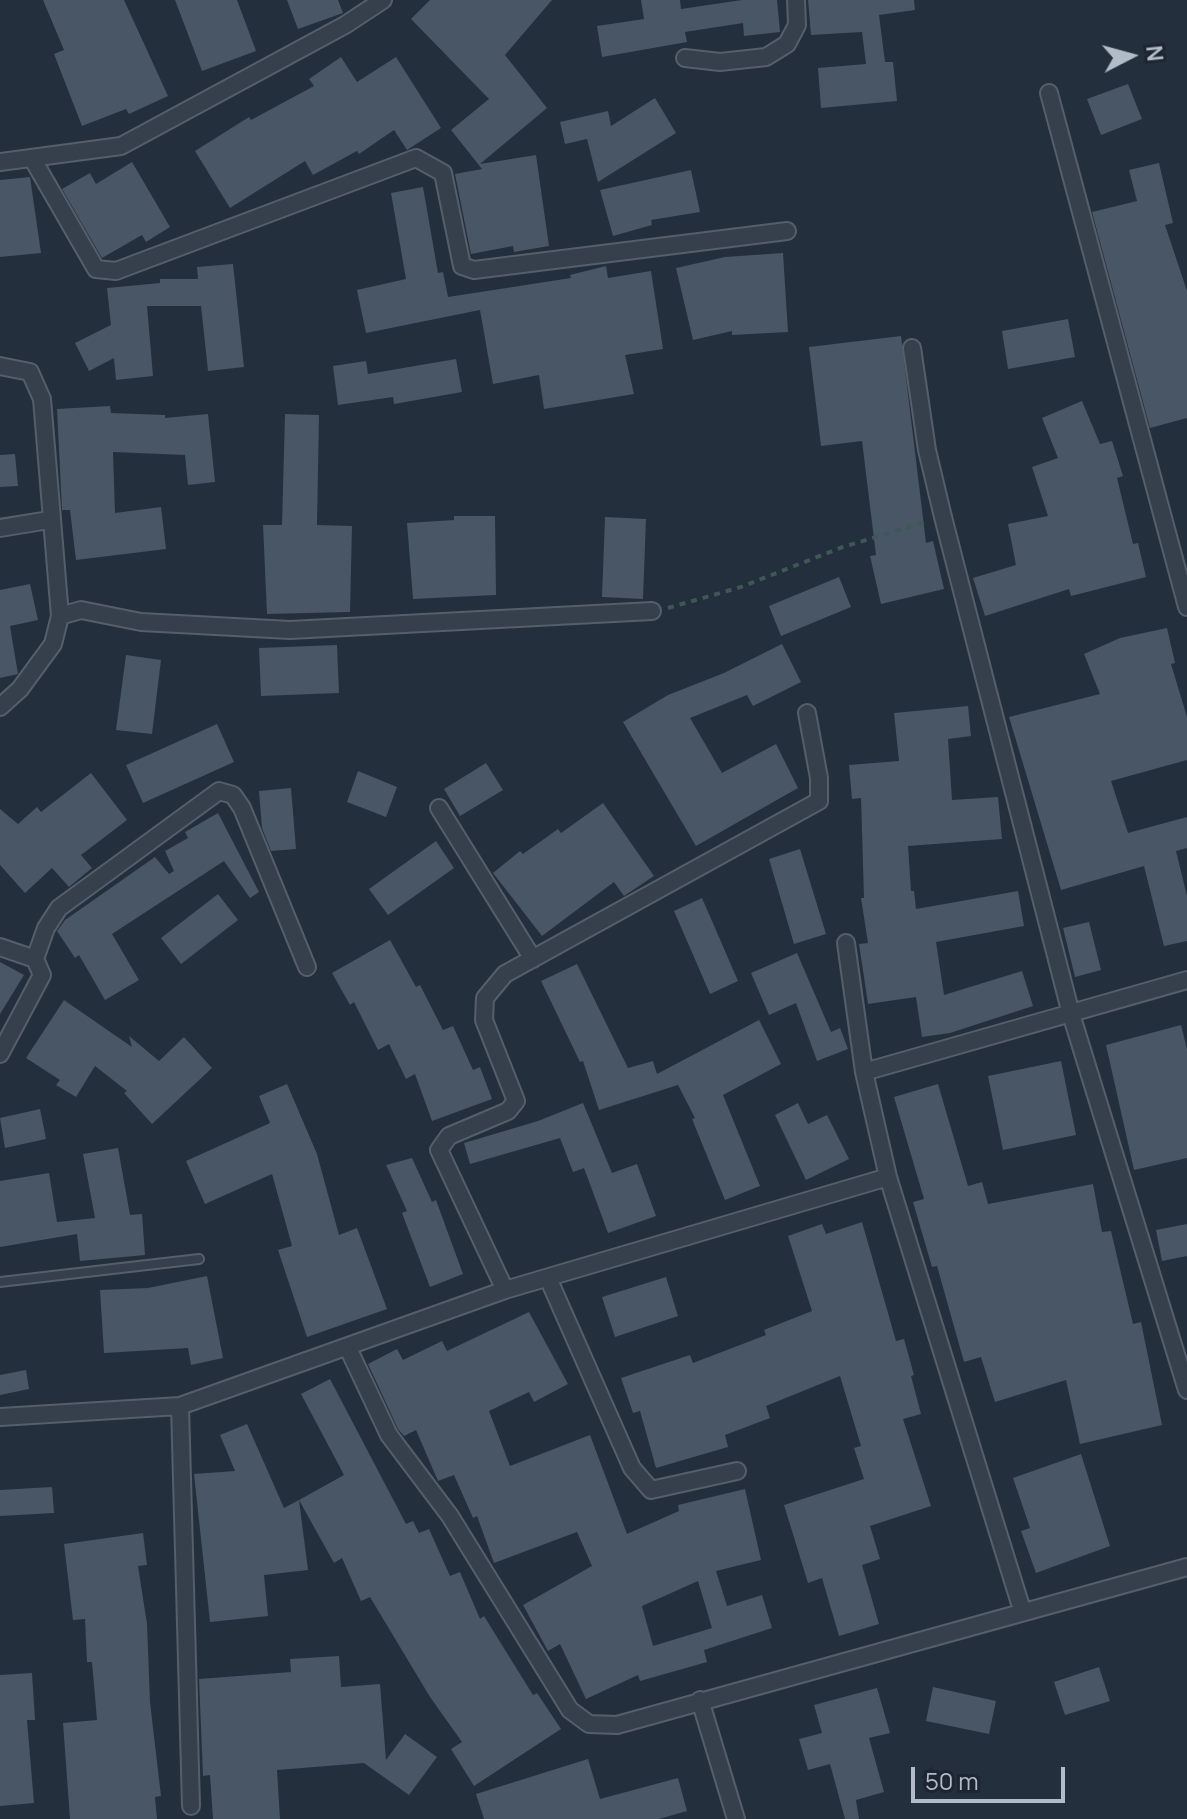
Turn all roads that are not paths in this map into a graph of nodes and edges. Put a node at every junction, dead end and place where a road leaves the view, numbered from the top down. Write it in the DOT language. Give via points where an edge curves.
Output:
graph roads {
  1 [pos="383,0"];
  2 [pos="796,0"];
  3 [pos="685,58"];
  4 [pos="1049,93"];
  5 [pos="32,158"];
  6 [pos="0,162"];
  7 [pos="787,231"];
  8 [pos="912,348"];
  9 [pos="0,366"];
  10 [pos="49,520"];
  11 [pos="0,528"];
  12 [pos="1187,607"];
  13 [pos="652,611"];
  14 [pos="60,616"];
  15 [pos="0,707"];
  16 [pos="807,713"];
  17 [pos="439,808"];
  18 [pos="846,943"];
  19 [pos="0,947"];
  20 [pos="35,959"];
  21 [pos="533,959"];
  22 [pos="307,967"];
  23 [pos="1187,980"];
  24 [pos="1071,1014"];
  25 [pos="0,1054"];
  26 [pos="864,1072"];
  27 [pos="888,1177"];
  28 [pos="199,1259"];
  29 [pos="548,1278"];
  30 [pos="0,1282"];
  31 [pos="505,1290"];
  32 [pos="348,1348"];
  33 [pos="1187,1390"];
  34 [pos="180,1406"];
  35 [pos="0,1417"];
  36 [pos="737,1471"];
  37 [pos="1187,1567"];
  38 [pos="1022,1610"];
  39 [pos="700,1700"];
  40 [pos="191,1806"];
  41 [pos="736,1819"];
  1 -- 5 [label="street" via="121,146"];
  2 -- 3 [label="street" via="797,25 787,44 766,57 720,62"];
  4 -- 12 [label="street"];
  5 -- 6 [label="street"];
  5 -- 7 [label="street" via="96,269 116,271 416,158 443,173 462,266 474,270"];
  8 -- 24 [label="street" via="927,450"];
  9 -- 10 [label="street" via="30,372 42,399"];
  10 -- 11 [label="street"];
  10 -- 14 [label="street"];
  13 -- 14 [label="street" via="290,630 141,622 81,610"];
  14 -- 15 [label="street" via="53,644"];
  16 -- 21 [label="street" via="819,801"];
  17 -- 21 [label="street"];
  18 -- 26 [label="street"];
  19 -- 20 [label="street"];
  20 -- 22 [label="street" via="59,908 219,791 233,795 242,808"];
  20 -- 25 [label="street" via="42,975"];
  21 -- 31 [label="street" via="505,974 485,998 484,1020 516,1101 508,1111 449,1136 439,1150"];
  23 -- 24 [label="street"];
  24 -- 26 [label="street"];
  24 -- 33 [label="street"];
  26 -- 27 [label="street"];
  27 -- 29 [label="street"];
  27 -- 38 [label="street"];
  28 -- 30 [label="lane"];
  29 -- 31 [label="street"];
  29 -- 36 [label="street" via="632,1468 651,1490"];
  31 -- 32 [label="street"];
  32 -- 34 [label="street"];
  32 -- 39 [label="street" via="389,1435 450,1516 570,1710 589,1724 617,1725"];
  34 -- 35 [label="street"];
  34 -- 40 [label="street"];
  37 -- 38 [label="street"];
  38 -- 39 [label="street"];
  39 -- 41 [label="street"];
}
